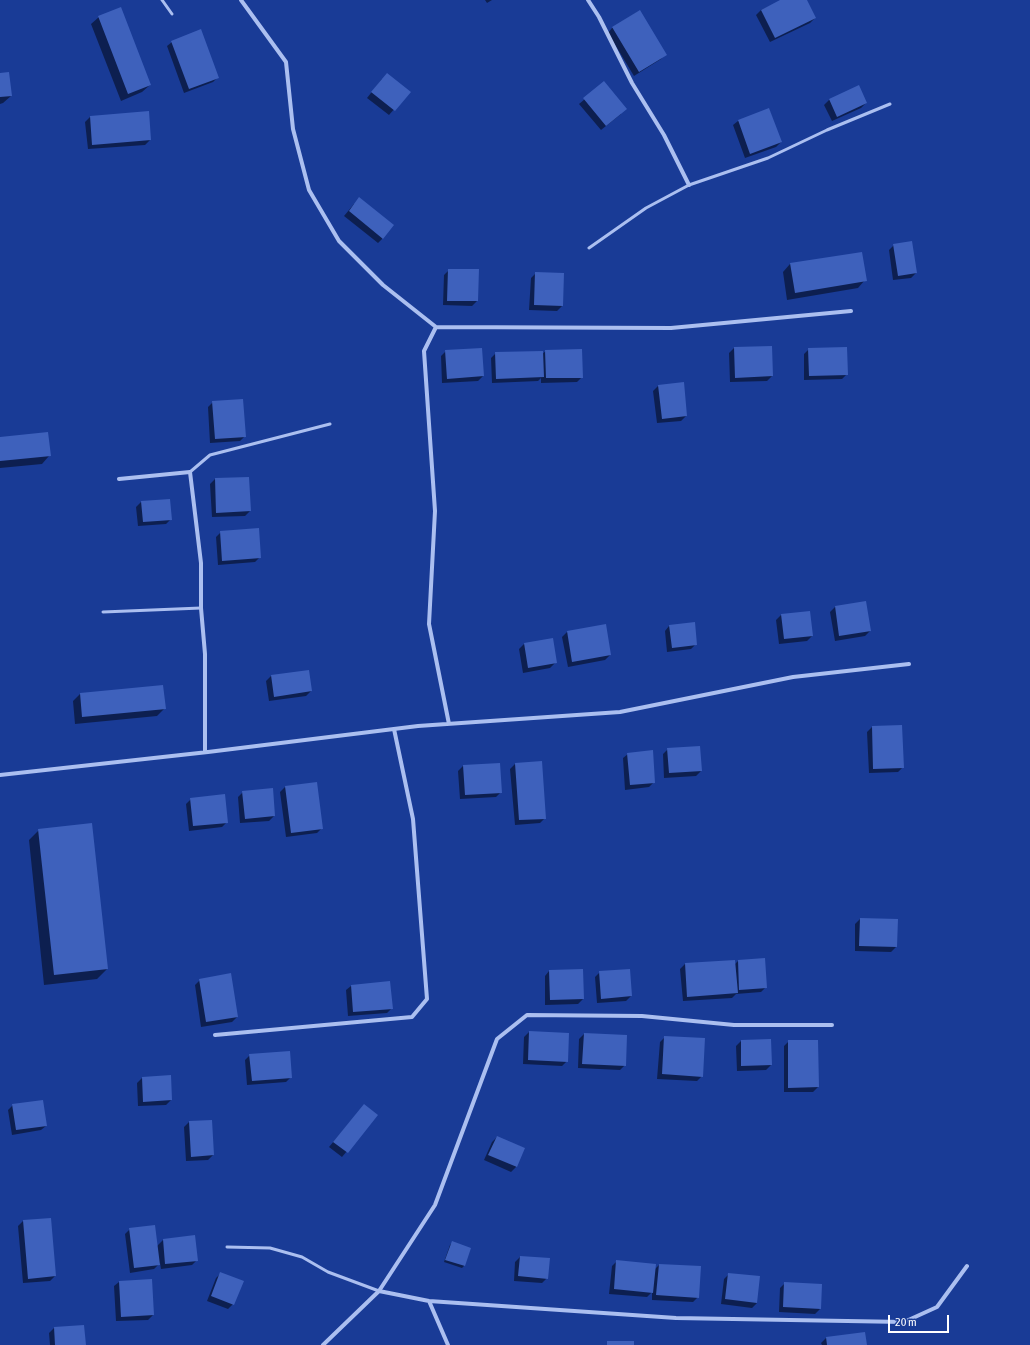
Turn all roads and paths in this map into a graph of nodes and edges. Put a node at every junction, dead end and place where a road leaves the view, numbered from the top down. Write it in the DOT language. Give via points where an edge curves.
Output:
graph roads {
  1 [pos="162,0"];
  2 [pos="241,0"];
  3 [pos="588,0"];
  4 [pos="172,14"];
  5 [pos="890,104"];
  6 [pos="689,184"];
  7 [pos="589,248"];
  8 [pos="851,311"];
  9 [pos="436,327"];
  10 [pos="330,424"];
  11 [pos="190,472"];
  12 [pos="119,479"];
  13 [pos="201,608"];
  14 [pos="103,612"];
  15 [pos="909,664"];
  16 [pos="449,724"];
  17 [pos="394,729"];
  18 [pos="205,752"];
  19 [pos="0,775"];
  20 [pos="832,1025"];
  21 [pos="215,1035"];
  22 [pos="227,1247"];
  23 [pos="967,1266"];
  24 [pos="379,1291"];
  25 [pos="429,1301"];
  26 [pos="323,1345"];
  27 [pos="448,1345"];
  1 -- 4 [label="lane"];
  2 -- 9 [label="street" via="286,62 293,129 309,190 339,241 383,286"];
  3 -- 6 [label="street"];
  5 -- 6 [label="lane" via="768,158"];
  6 -- 7 [label="lane" via="646,208"];
  8 -- 9 [label="street" via="671,328"];
  9 -- 16 [label="street" via="424,351 435,511 429,624"];
  10 -- 11 [label="lane" via="210,455"];
  11 -- 12 [label="street"];
  11 -- 13 [label="street" via="201,563"];
  13 -- 14 [label="lane"];
  13 -- 18 [label="street" via="205,654"];
  15 -- 16 [label="street" via="793,676 620,712"];
  16 -- 17 [label="street"];
  17 -- 18 [label="street"];
  17 -- 21 [label="street" via="413,820 427,999 412,1017"];
  18 -- 19 [label="street"];
  20 -- 24 [label="street" via="734,1025 642,1016 527,1015 497,1039 435,1205"];
  22 -- 24 [label="lane" via="270,1248 302,1257 328,1272"];
  23 -- 25 [label="street" via="936,1307 904,1322 676,1318"];
  24 -- 25 [label="street"];
  24 -- 26 [label="street"];
  25 -- 27 [label="street"];
}
